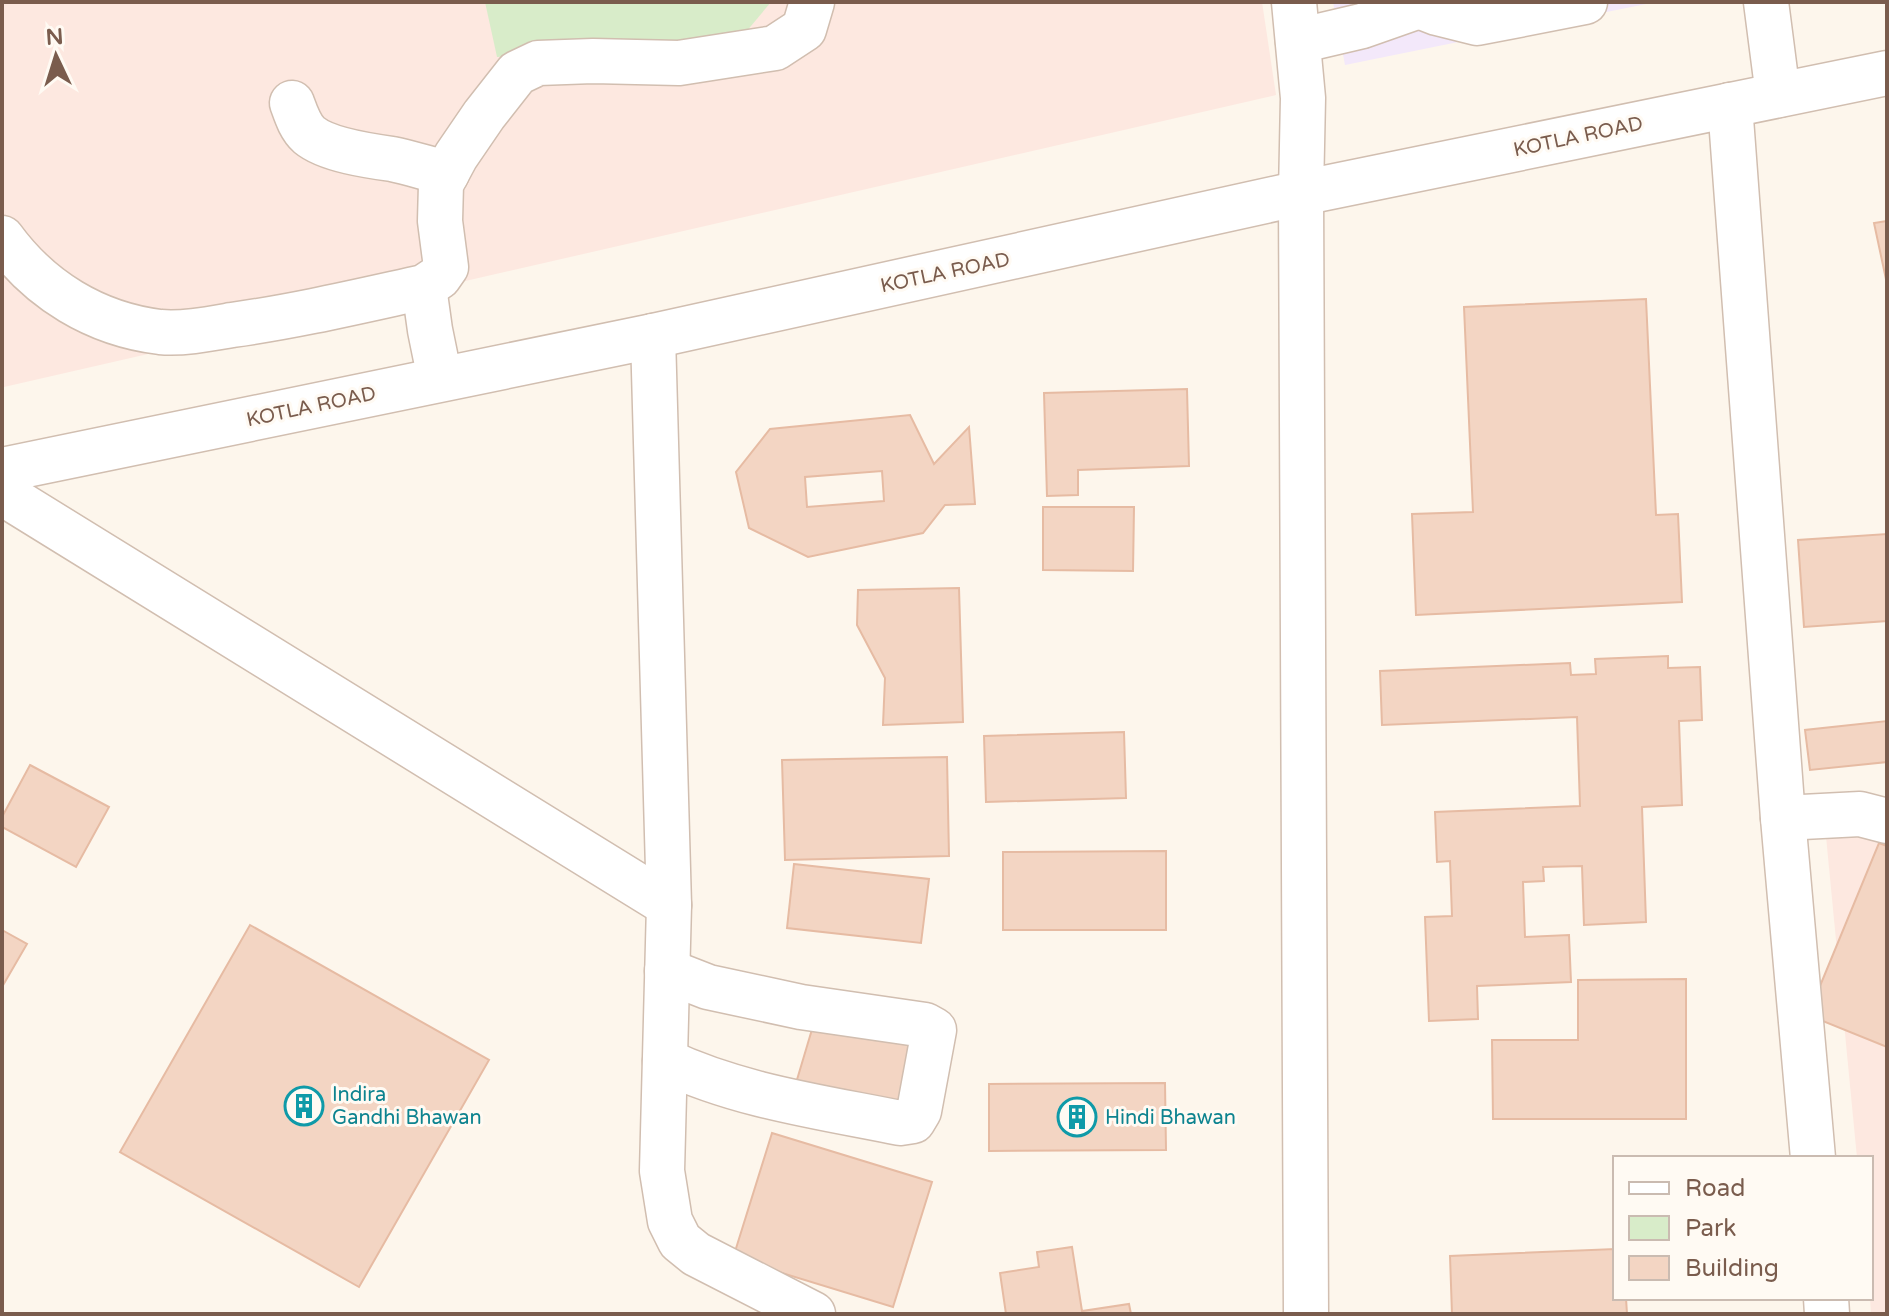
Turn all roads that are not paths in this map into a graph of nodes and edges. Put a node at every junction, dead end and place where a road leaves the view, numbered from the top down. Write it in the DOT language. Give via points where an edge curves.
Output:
graph roads {
  1 [pos="812,2"];
  2 [pos="1585,2"];
  3 [pos="1766,2"];
  4 [pos="1418,4"];
  5 [pos="1296,21"];
  6 [pos="1887,73"];
  7 [pos="1778,95"];
  8 [pos="292,103"];
  9 [pos="1730,105"];
  10 [pos="447,173"];
  11 [pos="1301,193"];
  12 [pos="2,238"];
  13 [pos="424,287"];
  14 [pos="653,336"];
  15 [pos="440,379"];
  16 [pos="2,470"];
  17 [pos="2,493"];
  18 [pos="1783,818"];
  19 [pos="1887,821"];
  20 [pos="669,905"];
  21 [pos="667,971"];
  22 [pos="665,1061"];
  23 [pos="1813,1156"];
  24 [pos="813,1314"];
  25 [pos="1306,1314"];
  1 -- 10 [label="street" via="804,29 775,48 679,63 538,63 517,73"];
  2 -- 4 [label="street" via="1477,23"];
  3 -- 7 [label="street"];
  4 -- 5 [label="street" via="1362,26"];
  5 -- 11 [label="street" via="1303,98"];
  6 -- 7 [label="street, KOTLA ROAD"];
  7 -- 9 [label="street, KOTLA ROAD"];
  8 -- 10 [label="street" via="309,135 328,145"];
  9 -- 11 [label="street, KOTLA ROAD"];
  9 -- 18 [label="street"];
  10 -- 13 [label="street" via="441,184 440,221 446,267"];
  11 -- 14 [label="street, KOTLA ROAD"];
  11 -- 25 [label="street"];
  12 -- 13 [label="street" via="49,288 82,308 161,332 263,321"];
  13 -- 15 [label="street"];
  14 -- 15 [label="street, KOTLA ROAD"];
  14 -- 20 [label="street"];
  15 -- 16 [label="street, KOTLA ROAD"];
  17 -- 20 [label="street"];
  18 -- 19 [label="street" via="1860,814"];
  18 -- 23 [label="street"];
  20 -- 21 [label="street"];
  21 -- 22 [label="street"];
  21 -- 22 [label="street" via="708,987 934,1030 919,1111 913,1121 900,1123 740,1090"];
  22 -- 24 [label="street" via="662,1171 670,1221 680,1241"];
}
